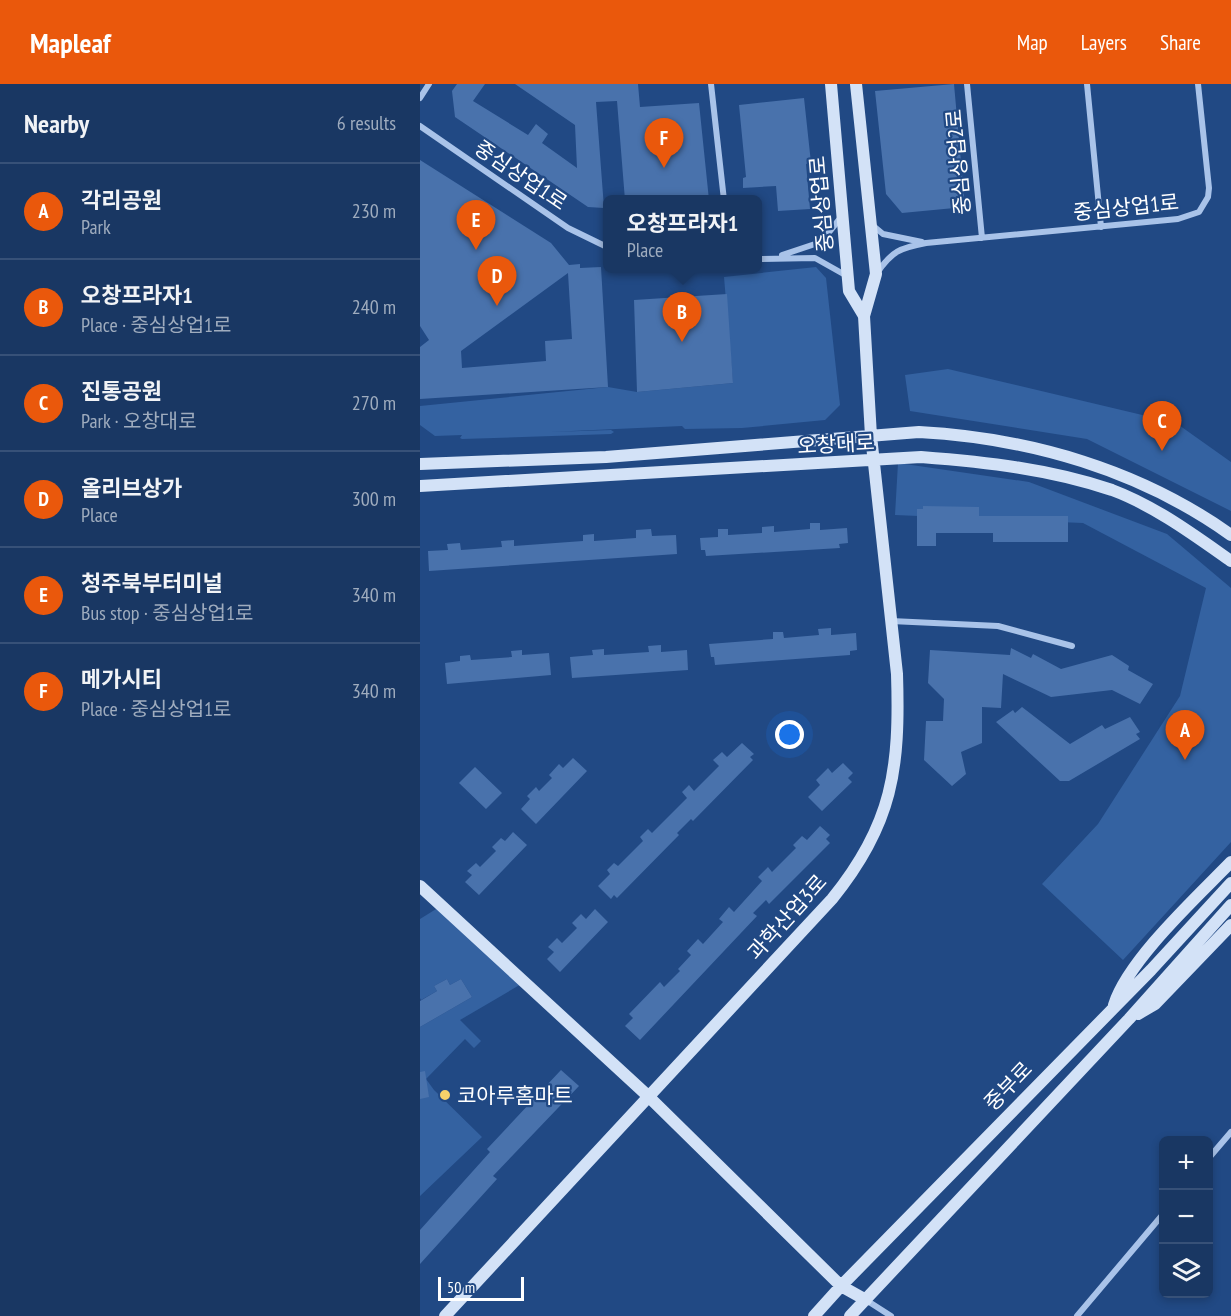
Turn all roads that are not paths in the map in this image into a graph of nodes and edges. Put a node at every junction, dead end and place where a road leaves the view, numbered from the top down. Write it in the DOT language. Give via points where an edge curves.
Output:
graph roads {
  1 [pos="429,84"];
  2 [pos="711,84"];
  3 [pos="831,84"];
  4 [pos="856,84"];
  5 [pos="967,84"];
  6 [pos="1087,84"];
  7 [pos="1198,84"];
  8 [pos="420,98"];
  9 [pos="420,126"];
  10 [pos="723,195"];
  11 [pos="842,216"];
  12 [pos="871,224"];
  13 [pos="1101,227"];
  14 [pos="982,238"];
  15 [pos="926,243"];
  16 [pos="603,245"];
  17 [pos="776,257"];
  18 [pos="762,258"];
  19 [pos="876,274"];
  20 [pos="847,277"];
  21 [pos="864,316"];
  22 [pos="871,436"];
  23 [pos="873,461"];
  24 [pos="420,464"];
  25 [pos="420,486"];
  26 [pos="1231,535"];
  27 [pos="1231,561"];
  28 [pos="891,621"];
  29 [pos="1072,646"];
  30 [pos="1231,862"];
  31 [pos="1231,883"];
  32 [pos="420,886"];
  33 [pos="1231,905"];
  34 [pos="1231,924"];
  35 [pos="1113,1006"];
  36 [pos="1129,1019"];
  37 [pos="648,1096"];
  38 [pos="1230,1137"];
  39 [pos="1213,1155"];
  40 [pos="1159,1219"];
  41 [pos="841,1286"];
  42 [pos="866,1300"];
  43 [pos="445,1316"];
  44 [pos="814,1316"];
  45 [pos="850,1316"];
  46 [pos="891,1316"];
  47 [pos="1077,1316"];
  1 -- 8 [label="street"];
  2 -- 10 [label="street"];
  3 -- 11 [label="main road, 중심상업로"];
  4 -- 12 [label="main road, 중심상업로"];
  5 -- 14 [label="street, 중심상업2로"];
  6 -- 13 [label="street"];
  7 -- 13 [label="street, 중심상업1로" via="1209,188 1204,205 1190,217"];
  9 -- 16 [label="street, 중심상업1로" via="568,228"];
  11 -- 17 [label="street" via="820,242"];
  11 -- 20 [label="main road, 중심상업로"];
  12 -- 15 [label="street" via="883,234"];
  12 -- 19 [label="main road, 중심상업로"];
  13 -- 14 [label="street, 중심상업1로"];
  14 -- 15 [label="street, 중심상업1로"];
  15 -- 19 [label="street" via="888,257"];
  17 -- 18 [label="street"];
  17 -- 20 [label="street" via="815,258"];
  19 -- 21 [label="main road, 중심상업로"];
  20 -- 21 [label="main road, 중심상업로" via="849,291"];
  21 -- 22 [label="main road, 중심상업로"];
  22 -- 23 [label="main road, 과학산업3로"];
  22 -- 24 [label="main road, 오창대로" via="606,457"];
  22 -- 26 [label="main road, 오창대로" via="955,434 1058,454 1149,486"];
  23 -- 25 [label="main road, 오창대로"];
  23 -- 27 [label="main road, 오창대로" via="921,457 1059,474 1114,491 1184,527"];
  23 -- 28 [label="main road, 과학산업3로"];
  28 -- 29 [label="street" via="998,626"];
  28 -- 37 [label="main road, 과학산업3로" via="897,674 897,752 887,806 876,832 831,899"];
  30 -- 35 [label="main road" via="1175,920 1120,986"];
  31 -- 35 [label="main road, 중부로"];
  32 -- 37 [label="main road"];
  33 -- 36 [label="main road, 중부로"];
  34 -- 36 [label="main road" via="1155,1004"];
  35 -- 41 [label="main road, 중부로"];
  36 -- 42 [label="main road, 중부로"];
  37 -- 41 [label="main road"];
  37 -- 43 [label="main road, 과학산업3로"];
  38 -- 39 [label="street"];
  40 -- 47 [label="street"];
  41 -- 42 [label="main road"];
  41 -- 44 [label="main road, 중부로"];
  42 -- 45 [label="main road, 중부로"];
  42 -- 46 [label="street"];
}
